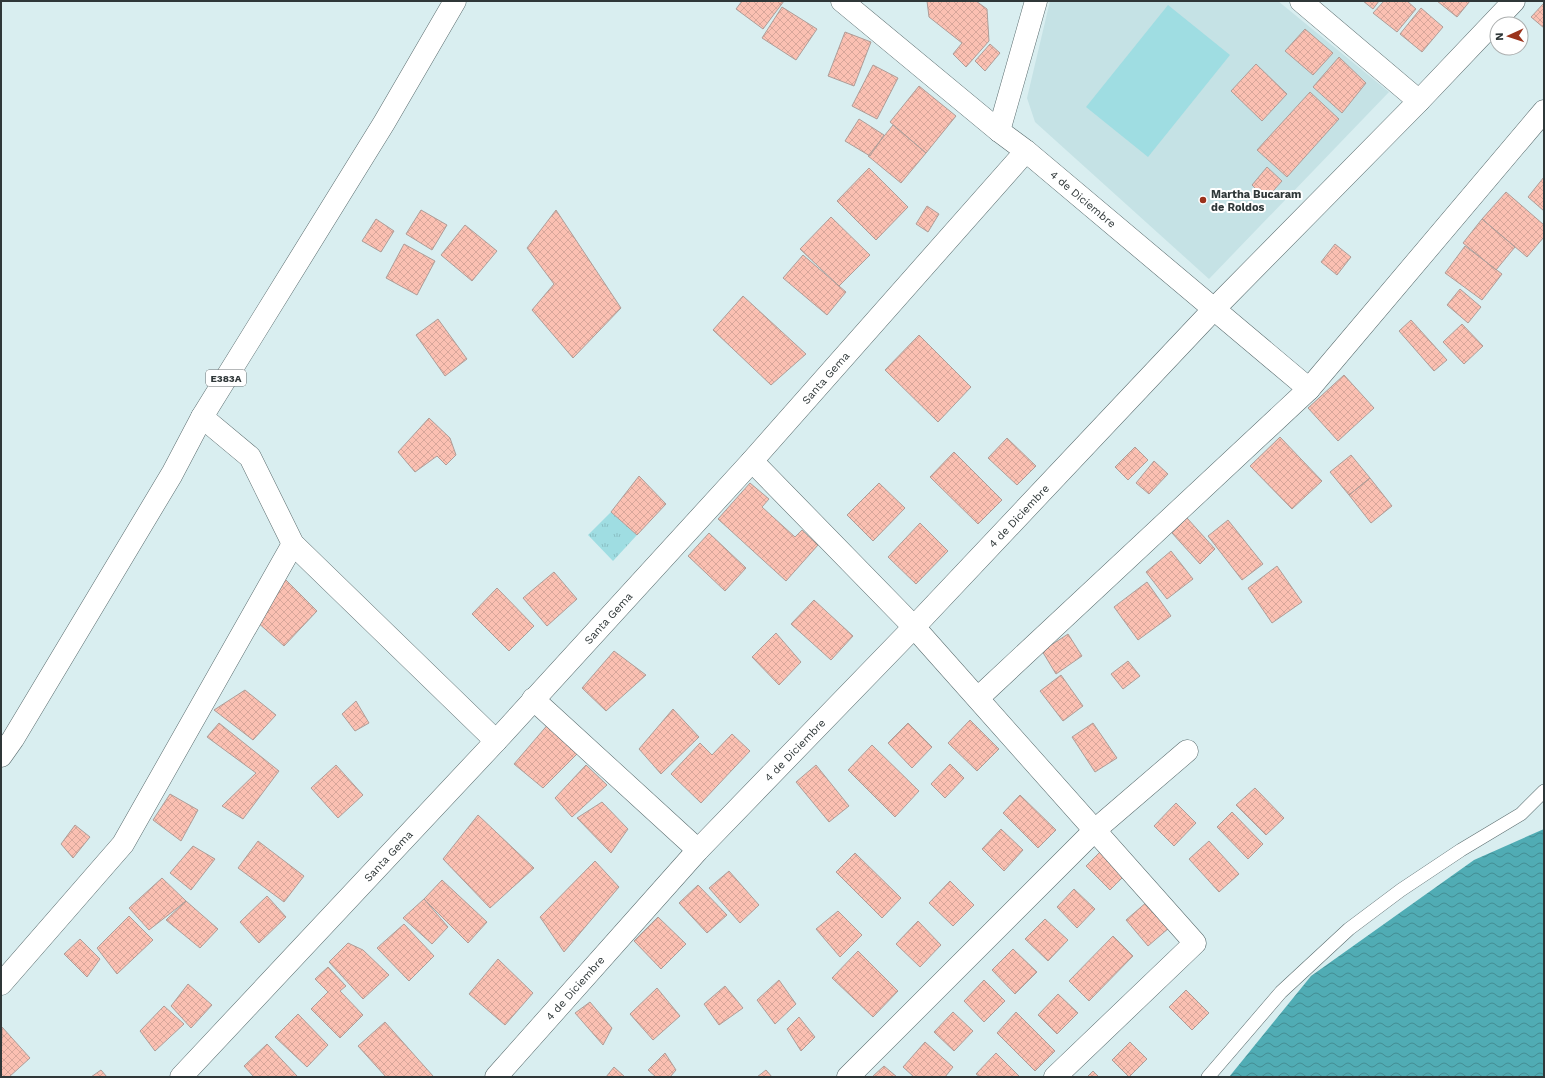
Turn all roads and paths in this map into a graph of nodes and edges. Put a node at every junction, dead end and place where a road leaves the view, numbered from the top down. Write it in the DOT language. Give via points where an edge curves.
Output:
graph roads {
  1 [pos="455,1"];
  2 [pos="842,1"];
  3 [pos="1036,1"];
  4 [pos="1301,1"];
  5 [pos="1514,1"];
  6 [pos="1419,101"];
  7 [pos="1544,111"];
  8 [pos="999,131"];
  9 [pos="1026,151"];
  10 [pos="1214,309"];
  11 [pos="1309,390"];
  12 [pos="202,417"];
  13 [pos="752,461"];
  14 [pos="293,544"];
  15 [pos="914,627"];
  16 [pos="978,698"];
  17 [pos="533,699"];
  18 [pos="496,741"];
  19 [pos="1187,751"];
  20 [pos="1,756"];
  21 [pos="1544,791"];
  22 [pos="1095,830"];
  23 [pos="698,850"];
  24 [pos="1,984"];
  25 [pos="181,1077"];
  26 [pos="496,1077"];
  27 [pos="848,1077"];
  28 [pos="1055,1077"];
  29 [pos="1208,1077"];
  1 -- 12 [label="street, E383A" via="384,123"];
  2 -- 8 [label="street, 4 de Diciembre"];
  3 -- 8 [label="street"];
  4 -- 6 [label="street"];
  5 -- 6 [label="street"];
  6 -- 10 [label="street"];
  7 -- 11 [label="street"];
  8 -- 9 [label="street, 4 de Diciembre"];
  9 -- 10 [label="street, 4 de Diciembre"];
  9 -- 13 [label="street, Santa Gema"];
  10 -- 11 [label="street"];
  10 -- 15 [label="street, 4 de Diciembre"];
  11 -- 16 [label="street"];
  12 -- 14 [label="street" via="250,457"];
  12 -- 20 [label="street, E383A" via="168,480"];
  13 -- 15 [label="street"];
  13 -- 17 [label="street, Santa Gema"];
  14 -- 18 [label="street"];
  14 -- 24 [label="street" via="123,844"];
  15 -- 16 [label="street"];
  15 -- 23 [label="street, 4 de Diciembre"];
  16 -- 22 [label="street"];
  17 -- 18 [label="street, Santa Gema"];
  17 -- 23 [label="street"];
  18 -- 25 [label="street, Santa Gema"];
  19 -- 22 [label="street"];
  21 -- 29 [label="lane" via="1521,814 1401,890 1349,929 1281,992"];
  22 -- 27 [label="street"];
  22 -- 28 [label="street" via="1195,943"];
  23 -- 26 [label="street, 4 de Diciembre"];
}
